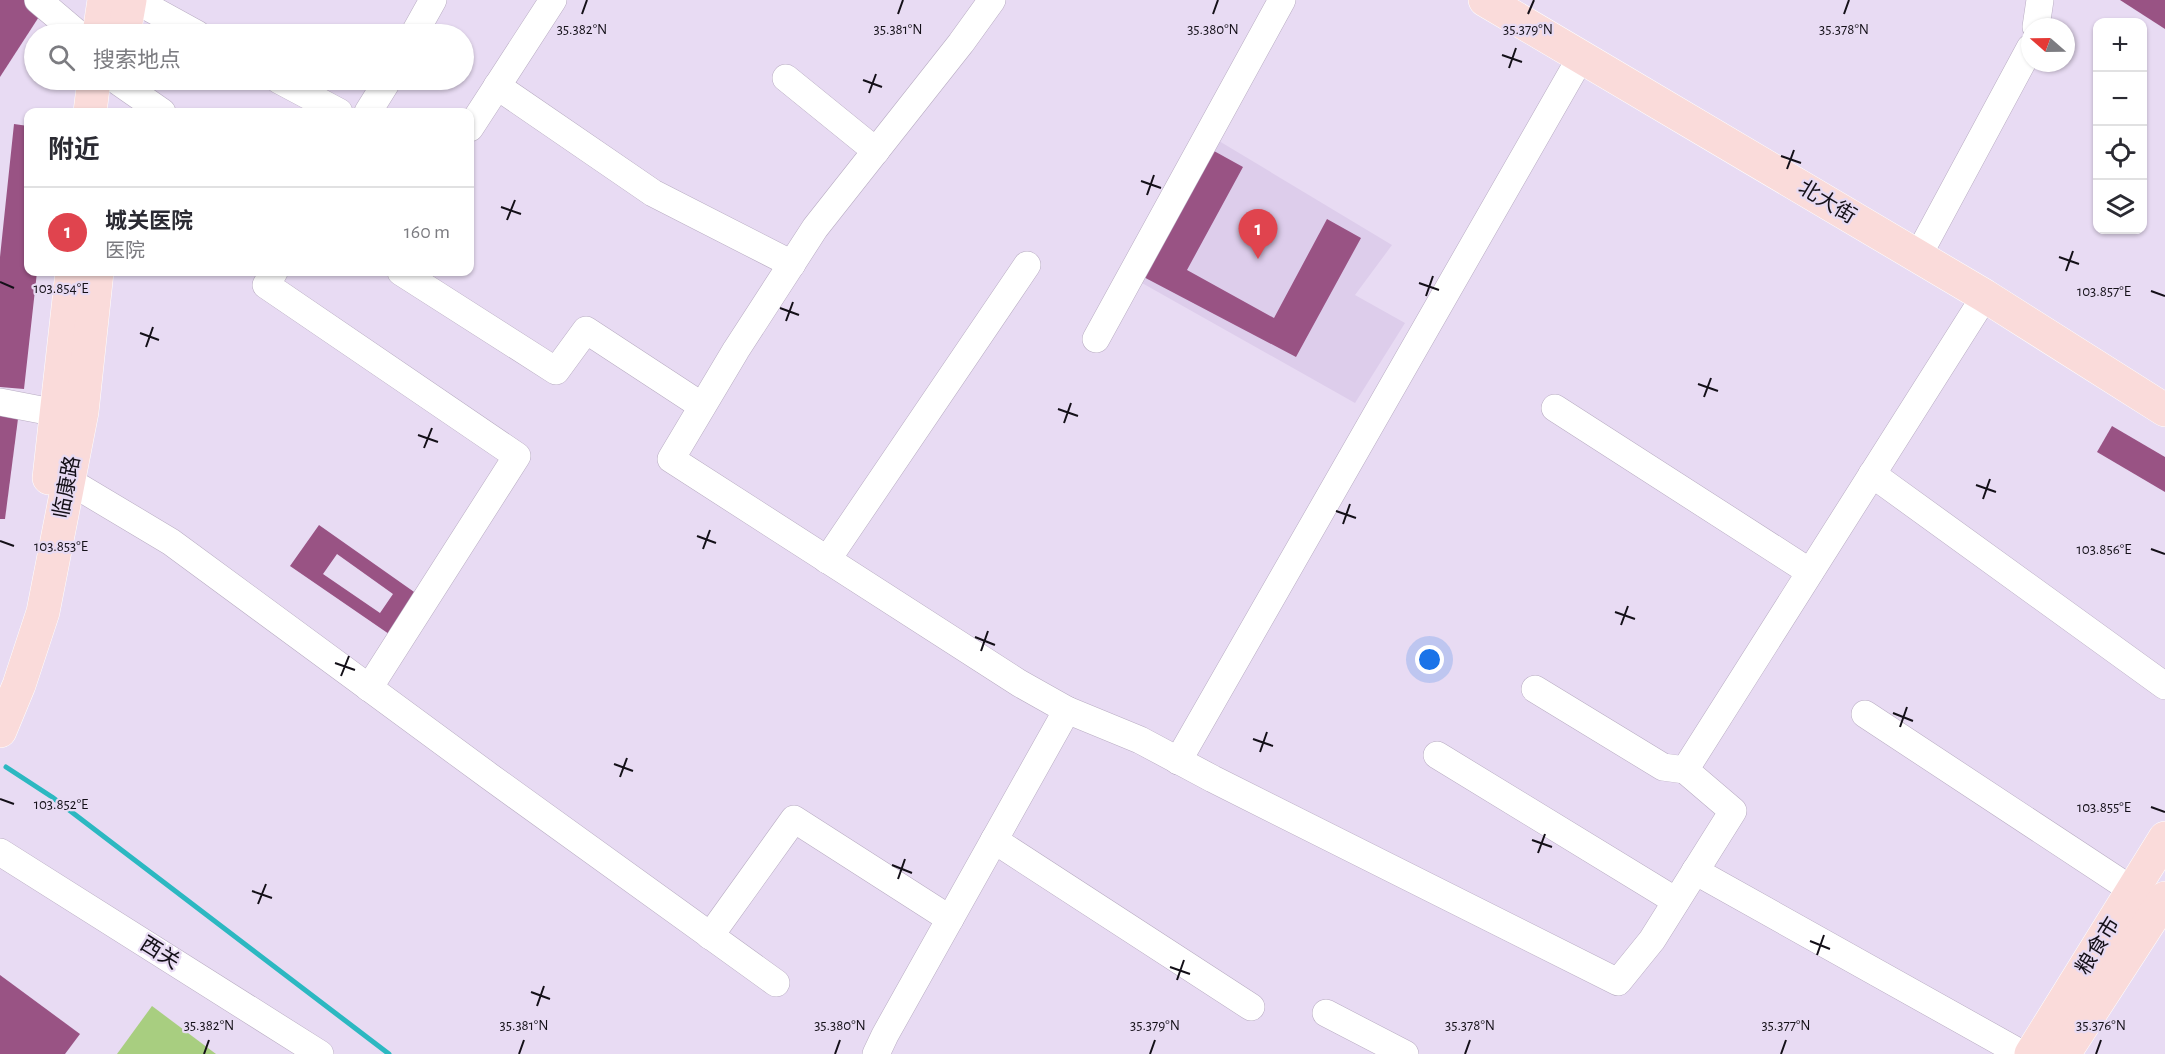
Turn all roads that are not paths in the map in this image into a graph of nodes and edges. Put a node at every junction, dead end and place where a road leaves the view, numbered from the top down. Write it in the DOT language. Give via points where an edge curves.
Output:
graph roads {
  1 [pos="38,0"];
  2 [pos="104,0"];
  3 [pos="130,0"];
  4 [pos="135,0"];
  5 [pos="433,0"];
  6 [pos="553,0"];
  7 [pos="992,0"];
  8 [pos="1282,0"];
  9 [pos="1485,0"];
  10 [pos="2040,0"];
  11 [pos="2037,18"];
  12 [pos="66,24"];
  13 [pos="100,24"];
  14 [pos="126,24"];
  15 [pos="179,24"];
  16 [pos="420,24"];
  17 [pos="1581,57"];
  18 [pos="2021,65"];
  19 [pos="786,78"];
  20 [pos="497,86"];
  21 [pos="93,90"];
  22 [pos="115,90"];
  23 [pos="130,90"];
  24 [pos="298,90"];
  25 [pos="382,90"];
  26 [pos="90,108"];
  27 [pos="112,108"];
  28 [pos="156,108"];
  29 [pos="332,108"];
  30 [pos="370,108"];
  31 [pos="474,122"];
  32 [pos="876,151"];
  33 [pos="1918,256"];
  34 [pos="792,264"];
  35 [pos="1027,265"];
  36 [pos="72,276"];
  37 [pos="97,276"];
  38 [pos="407,276"];
  39 [pos="270,278"];
  40 [pos="1985,296"];
  41 [pos="1096,339"];
  42 [pos="0,402"];
  43 [pos="702,406"];
  44 [pos="1555,408"];
  45 [pos="2165,410"];
  46 [pos="57,413"];
  47 [pos="1872,474"];
  48 [pos="69,481"];
  49 [pos="827,560"];
  50 [pos="1810,572"];
  51 [pos="0,679"];
  52 [pos="2165,686"];
  53 [pos="369,688"];
  54 [pos="1535,689"];
  55 [pos="1067,710"];
  56 [pos="1865,714"];
  57 [pos="0,731"];
  58 [pos="1437,755"];
  59 [pos="1178,761"];
  60 [pos="1685,770"];
  61 [pos="2165,838"];
  62 [pos="994,840"];
  63 [pos="0,852"];
  64 [pos="1695,871"];
  65 [pos="2132,890"];
  66 [pos="2165,898"];
  67 [pos="1676,901"];
  68 [pos="950,919"];
  69 [pos="710,936"];
  70 [pos="776,983"];
  71 [pos="1251,1006"];
  72 [pos="1326,1013"];
  73 [pos="881,1052"];
  74 [pos="320,1054"];
  75 [pos="1405,1054"];
  76 [pos="2022,1054"];
  77 [pos="2031,1054"];
  78 [pos="2064,1054"];
  1 -- 12 [label="street"];
  2 -- 13 [label="main road"];
  3 -- 14 [label="main road"];
  4 -- 15 [label="street"];
  5 -- 16 [label="street"];
  6 -- 20 [label="street"];
  7 -- 32 [label="street"];
  8 -- 41 [label="street"];
  9 -- 17 [label="main road, 北大街"];
  10 -- 11 [label="street"];
  17 -- 33 [label="main road, 北大街"];
  17 -- 59 [label="street"];
  18 -- 33 [label="street"];
  19 -- 32 [label="street"];
  20 -- 31 [label="street"];
  20 -- 34 [label="street" via="652,193"];
  21 -- 26 [label="main road"];
  22 -- 27 [label="main road"];
  23 -- 28 [label="street"];
  24 -- 29 [label="street"];
  25 -- 30 [label="street"];
  32 -- 34 [label="street" via="815,228"];
  33 -- 40 [label="main road, 北大街"];
  34 -- 43 [label="street"];
  35 -- 49 [label="street"];
  36 -- 46 [label="main road, 临康路"];
  37 -- 48 [label="main road, 临康路" via="82,412"];
  38 -- 43 [label="street" via="556,371 586,330"];
  39 -- 53 [label="street" via="517,456"];
  40 -- 45 [label="main road, 北大街"];
  40 -- 47 [label="street"];
  42 -- 46 [label="street"];
  43 -- 49 [label="street" via="671,459"];
  44 -- 50 [label="street"];
  46 -- 51 [label="main road, 临康路" via="38,565 20,630"];
  47 -- 50 [label="street"];
  47 -- 52 [label="street"];
  48 -- 53 [label="street" via="171,543"];
  48 -- 57 [label="main road, 临康路" via="43,612 20,686"];
  49 -- 55 [label="street"];
  50 -- 60 [label="street"];
  53 -- 69 [label="street"];
  54 -- 60 [label="street" via="1663,767"];
  55 -- 59 [label="street" via="1140,740"];
  55 -- 62 [label="street"];
  56 -- 65 [label="street"];
  58 -- 67 [label="street"];
  59 -- 67 [label="street" via="1618,982 1652,940"];
  60 -- 64 [label="street" via="1733,811"];
  61 -- 65 [label="main road, 粮食市"];
  62 -- 68 [label="street"];
  62 -- 71 [label="street"];
  63 -- 74 [label="street, 西关"];
  64 -- 67 [label="street"];
  64 -- 76 [label="street"];
  65 -- 77 [label="main road, 粮食市"];
  66 -- 78 [label="main road, 粮食市"];
  68 -- 69 [label="street" via="794,819"];
  68 -- 73 [label="street"];
  69 -- 70 [label="street"];
  72 -- 75 [label="street"];
}
